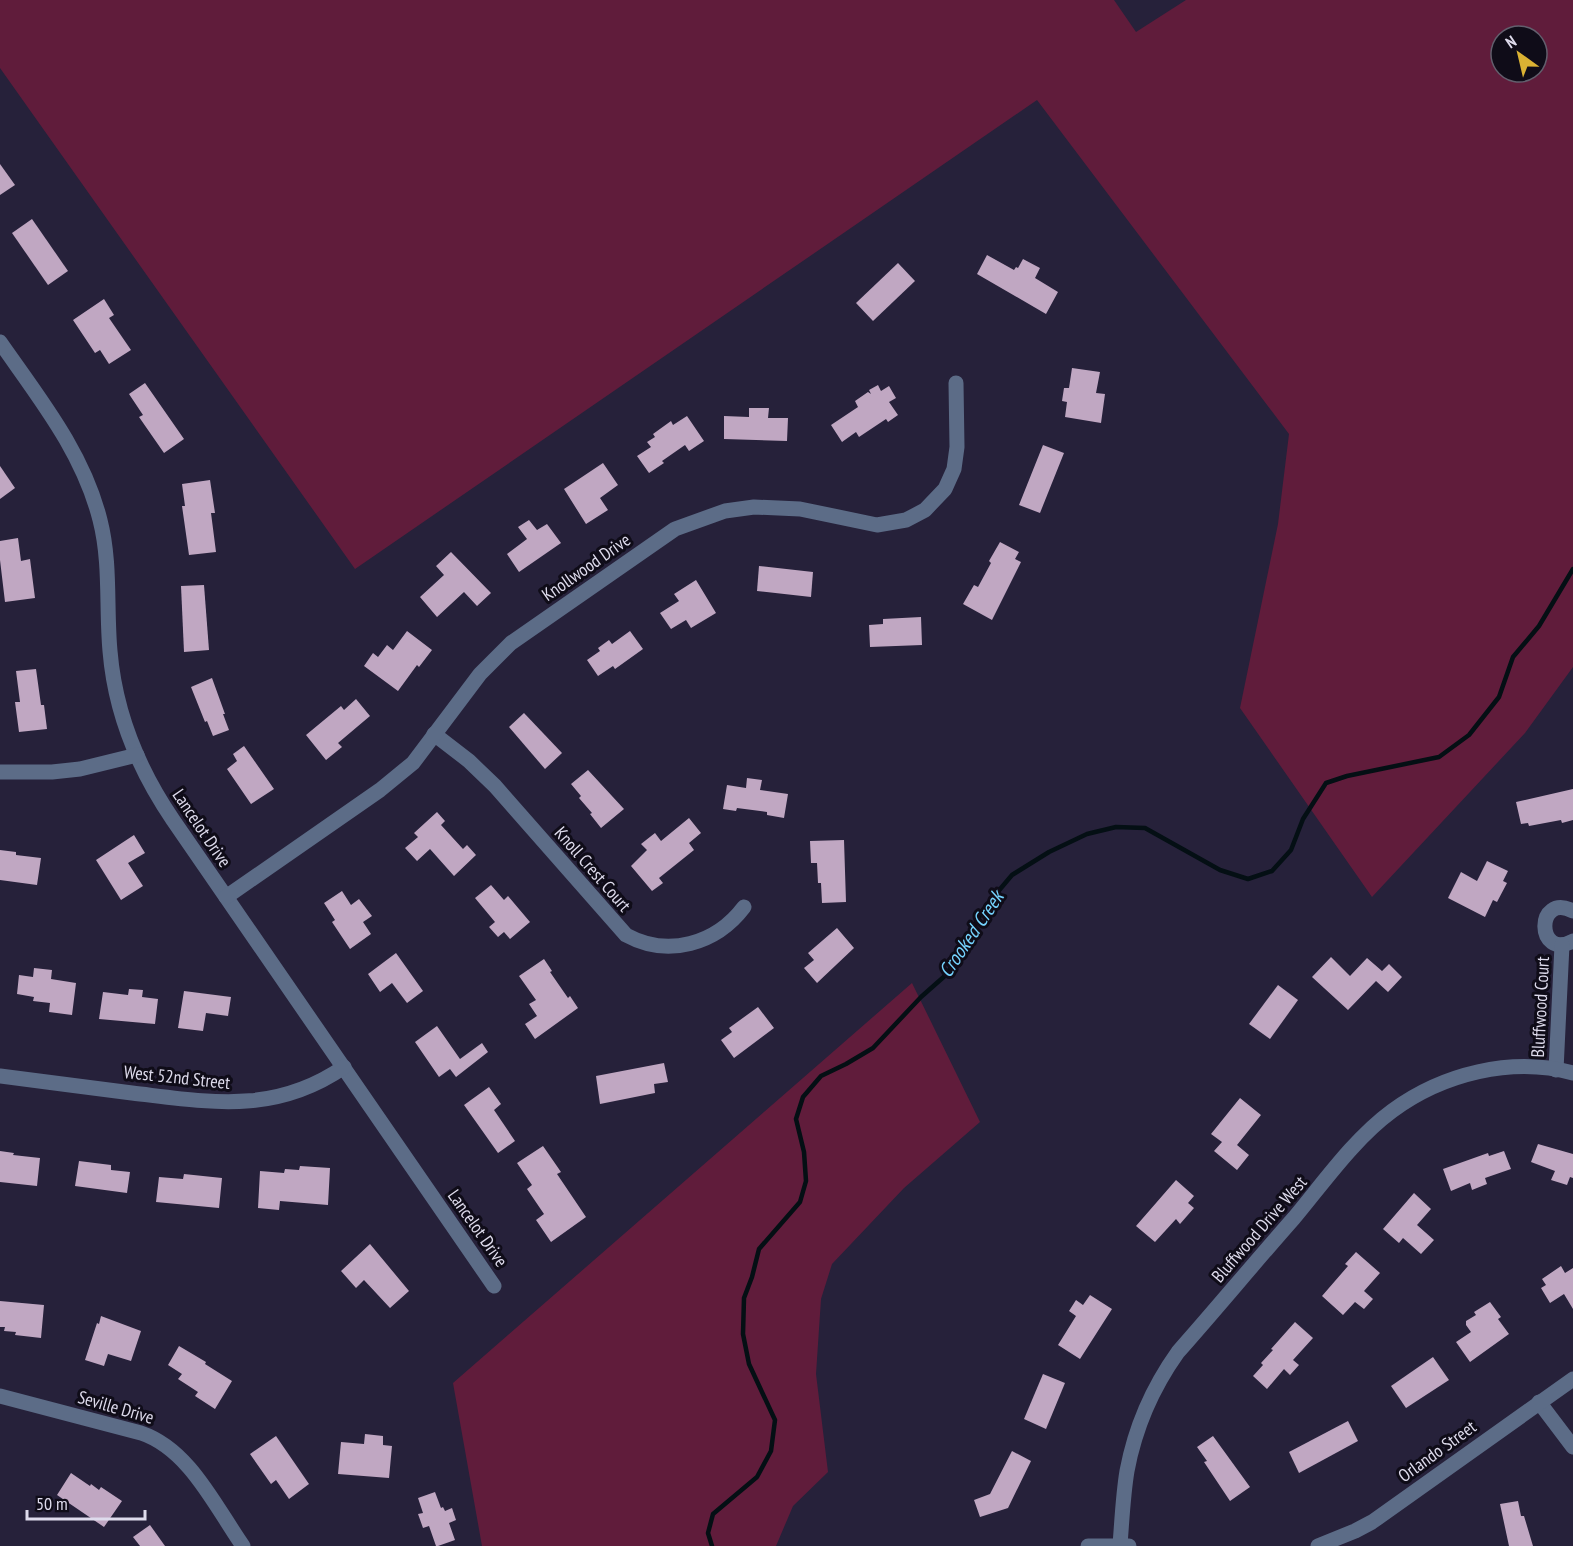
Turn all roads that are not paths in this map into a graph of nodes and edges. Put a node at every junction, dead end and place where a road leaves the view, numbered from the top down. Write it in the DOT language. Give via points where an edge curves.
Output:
graph roads {
  1 [pos="0,342"];
  2 [pos="956,383"];
  3 [pos="434,734"];
  4 [pos="136,754"];
  5 [pos="0,771"];
  6 [pos="226,897"];
  7 [pos="744,907"];
  8 [pos="1573,911"];
  9 [pos="1568,943"];
  10 [pos="344,1067"];
  11 [pos="1556,1070"];
  12 [pos="1573,1073"];
  13 [pos="0,1076"];
  14 [pos="494,1286"];
  15 [pos="1573,1379"];
  16 [pos="0,1396"];
  17 [pos="1539,1402"];
  18 [pos="1573,1447"];
  19 [pos="1124,1545"];
  20 [pos="1323,1545"];
  21 [pos="243,1546"];
  22 [pos="1088,1546"];
  1 -- 4 [label="street, Lancelot Drive" via="67,440 94,500 107,558 113,675"];
  2 -- 3 [label="street, Knollwood Drive" via="954,469 945,489 925,510 906,520 877,525 800,509 754,507 724,511 675,529 511,643 480,674"];
  3 -- 6 [label="street, Knollwood Drive" via="413,763 380,790"];
  3 -- 7 [label="street, Knoll Crest Court" via="495,786 626,935 655,946 700,942 719,932"];
  4 -- 5 [label="street" via="80,769"];
  4 -- 6 [label="street, Lancelot Drive" via="160,800"];
  6 -- 10 [label="street, Lancelot Drive"];
  8 -- 9 [label="street, Bluffwood Court" via="1557,909 1545,920 1547,937 1554,943"];
  9 -- 11 [label="street, Bluffwood Court"];
  10 -- 13 [label="street, West 52nd Street" via="297,1091 238,1103"];
  10 -- 14 [label="street, Lancelot Drive"];
  11 -- 12 [label="street, Bluffwood Drive West"];
  11 -- 19 [label="street, Bluffwood Drive West" via="1520,1067 1452,1079 1390,1112 1354,1147 1166,1370 1146,1409 1130,1458 1124,1493"];
  15 -- 17 [label="street, Orlando Street"];
  16 -- 21 [label="street, Seville Drive" via="162,1442 185,1462"];
  17 -- 18 [label="street"];
  17 -- 20 [label="street, Orlando Street" via="1372,1522"];
  19 -- 22 [label="street"];
}
